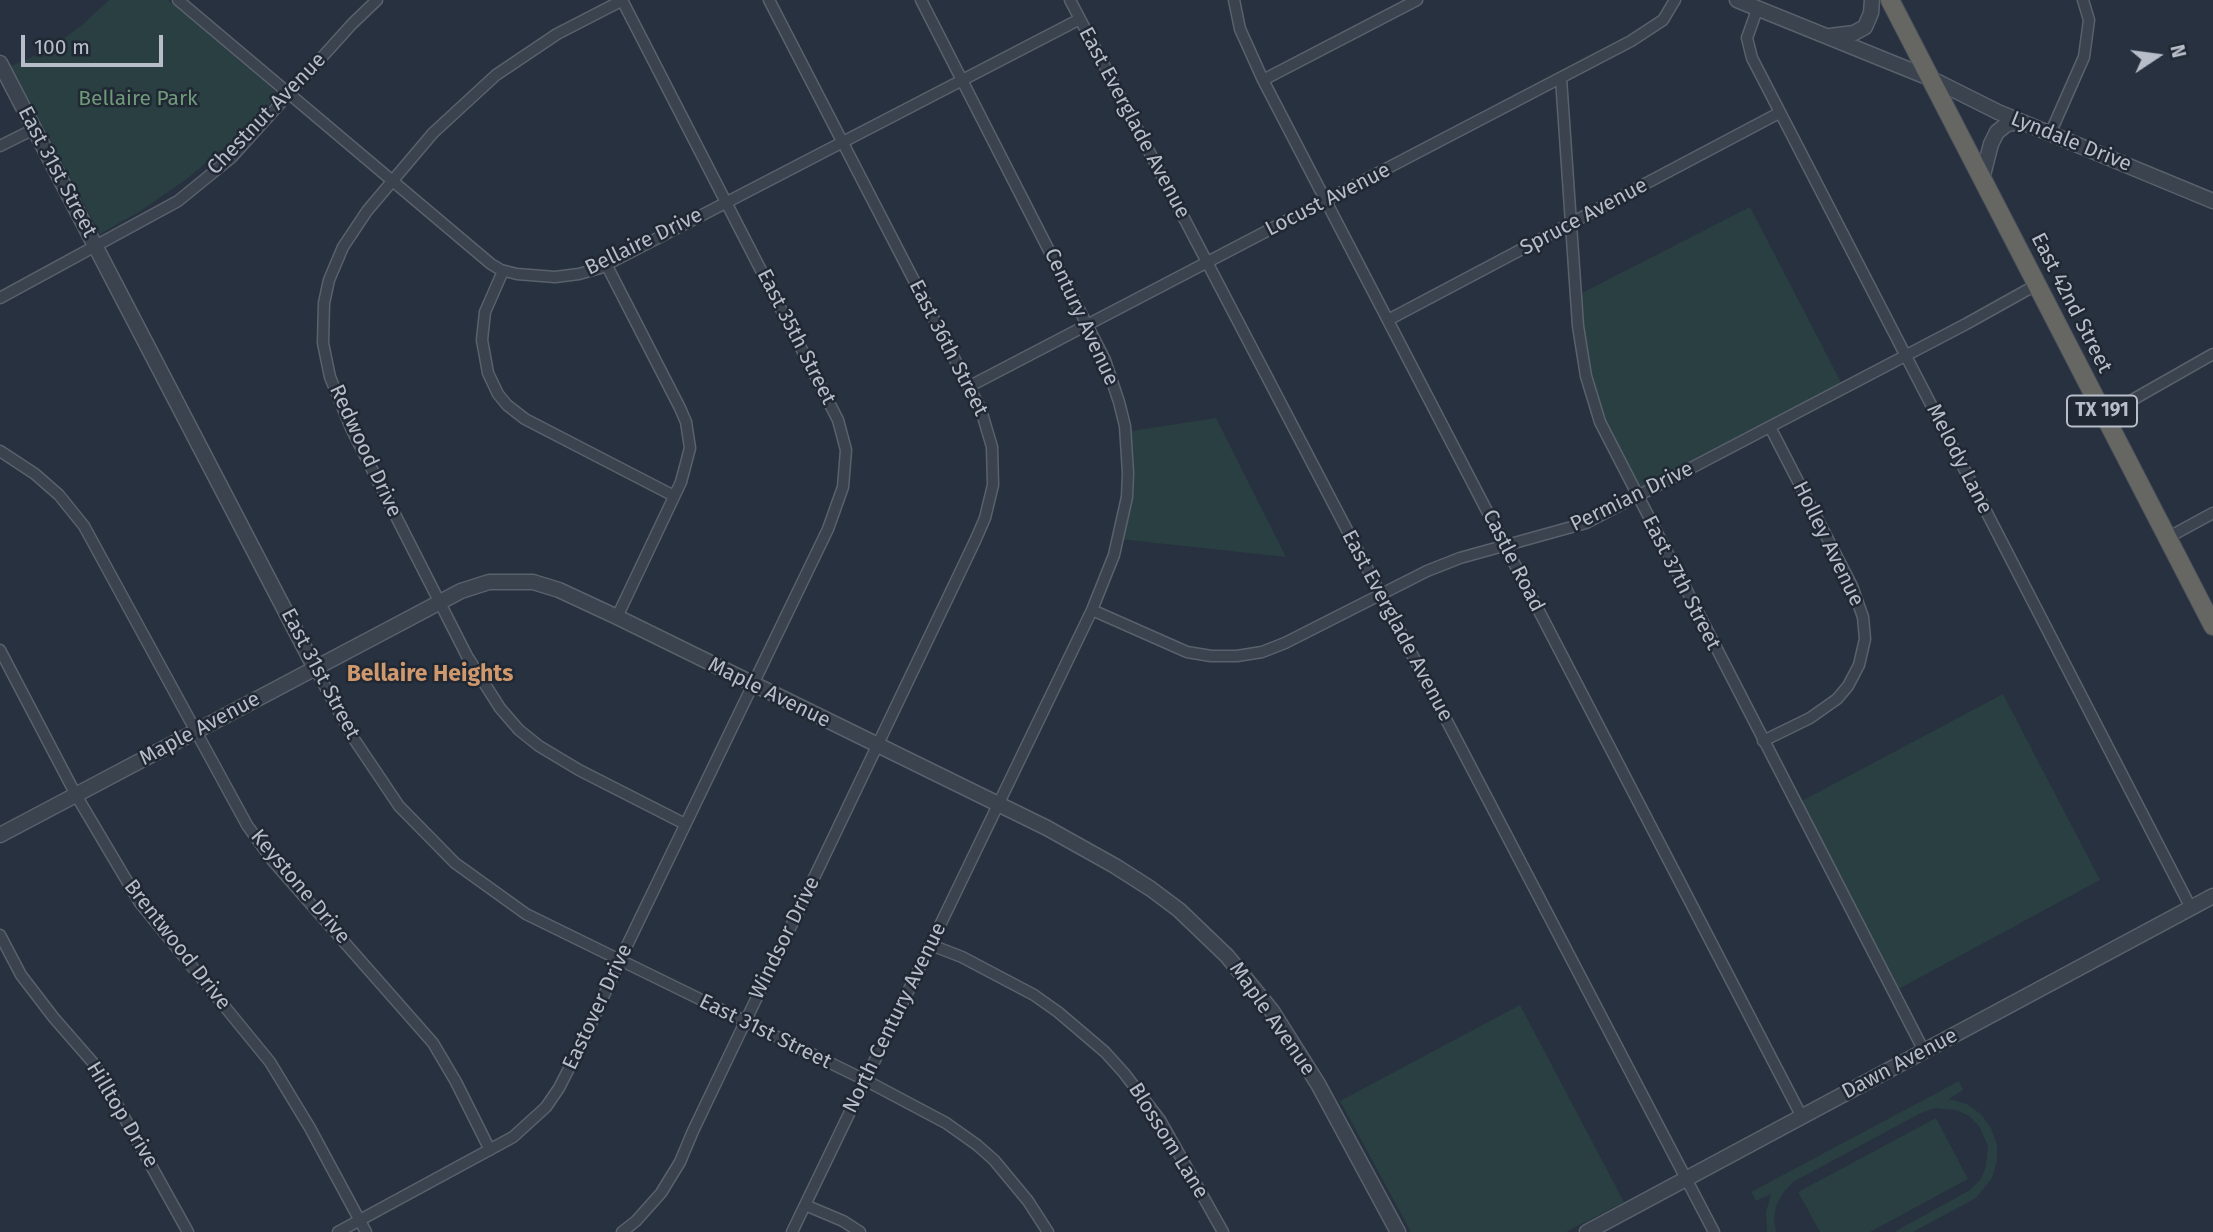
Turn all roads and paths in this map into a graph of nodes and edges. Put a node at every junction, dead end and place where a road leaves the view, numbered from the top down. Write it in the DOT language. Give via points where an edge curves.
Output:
graph roads {
  1 [pos="178,0"];
  2 [pos="377,0"];
  3 [pos="623,0"];
  4 [pos="769,0"];
  5 [pos="921,0"];
  6 [pos="1070,0"];
  7 [pos="1234,0"];
  8 [pos="1417,0"];
  9 [pos="1675,0"];
  10 [pos="1737,0"];
  11 [pos="1872,0"];
  12 [pos="1889,0"];
  13 [pos="2083,0"];
  14 [pos="191,4"];
  15 [pos="1758,7"];
  16 [pos="1080,19"];
  17 [pos="1829,36"];
  18 [pos="0,63"];
  19 [pos="1561,78"];
  20 [pos="1932,79"];
  21 [pos="962,80"];
  22 [pos="1263,80"];
  23 [pos="290,95"];
  24 [pos="1780,113"];
  25 [pos="2022,122"];
  26 [pos="34,129"];
  27 [pos="2050,134"];
  28 [pos="843,142"];
  29 [pos="0,146"];
  30 [pos="1982,179"];
  31 [pos="392,182"];
  32 [pos="1326,201"];
  33 [pos="2213,201"];
  34 [pos="727,202"];
  35 [pos="1571,223"];
  36 [pos="96,247"];
  37 [pos="1207,263"];
  38 [pos="607,264"];
  39 [pos="503,271"];
  40 [pos="2035,285"];
  41 [pos="0,298"];
  42 [pos="1388,320"];
  43 [pos="1088,324"];
  44 [pos="2213,354"];
  45 [pos="1905,356"];
  46 [pos="970,386"];
  47 [pos="2104,416"];
  48 [pos="1770,427"];
  49 [pos="0,451"];
  50 [pos="674,496"];
  51 [pos="1637,497"];
  52 [pos="2213,513"];
  53 [pos="2167,538"];
  54 [pos="1505,546"];
  55 [pos="1381,596"];
  56 [pos="440,601"];
  57 [pos="1092,610"];
  58 [pos="617,617"];
  59 [pos="2213,626"];
  60 [pos="0,650"];
  61 [pos="315,668"];
  62 [pos="752,685"];
  63 [pos="196,732"];
  64 [pos="1763,741"];
  65 [pos="877,746"];
  66 [pos="76,795"];
  67 [pos="999,804"];
  68 [pos="685,824"];
  69 [pos="0,835"];
  70 [pos="2213,896"];
  71 [pos="2192,908"];
  72 [pos="0,935"];
  73 [pos="931,945"];
  74 [pos="619,961"];
  75 [pos="745,1022"];
  76 [pos="1924,1051"];
  77 [pos="865,1080"];
  78 [pos="1802,1117"];
  79 [pos="491,1150"];
  80 [pos="1686,1179"];
  81 [pos="805,1205"];
  82 [pos="360,1220"];
  83 [pos="188,1232"];
  84 [pos="338,1232"];
  85 [pos="366,1232"];
  86 [pos="622,1232"];
  87 [pos="792,1232"];
  88 [pos="860,1232"];
  89 [pos="1048,1232"];
  90 [pos="1223,1232"];
  91 [pos="1398,1232"];
  92 [pos="1587,1232"];
  93 [pos="1714,1232"];
  1 -- 14 [label="street, Bellaire Drive"];
  2 -- 23 [label="street, Chestnut Avenue"];
  3 -- 31 [label="street, Redwood Drive" via="557,34 496,75 433,133"];
  3 -- 34 [label="street, East 35th Street"];
  4 -- 28 [label="street, East 36th Street"];
  5 -- 21 [label="street, Century Avenue"];
  6 -- 16 [label="street, East Everglade Avenue"];
  7 -- 22 [label="street, Castle Road" via="1240,29"];
  8 -- 22 [label="street"];
  9 -- 19 [label="street, Locust Avenue" via="1653,28"];
  10 -- 15 [label="street, Lyndale Drive"];
  11 -- 17 [label="street" via="1865,27"];
  12 -- 20 [label="highway, East 42nd Street / TX 191"];
  13 -- 27 [label="street" via="2090,20 2084,57"];
  14 -- 23 [label="street, Bellaire Drive"];
  15 -- 17 [label="street, Lyndale Drive"];
  15 -- 24 [label="street, Melody Lane" via="1748,46"];
  16 -- 21 [label="street, Bellaire Drive"];
  16 -- 37 [label="street, East Everglade Avenue"];
  17 -- 20 [label="street, Lyndale Drive"];
  18 -- 26 [label="street, East 31st Street"];
  19 -- 32 [label="street, Locust Avenue"];
  19 -- 35 [label="street, East 37th Street"];
  20 -- 25 [label="street, Lyndale Drive"];
  20 -- 30 [label="highway, East 42nd Street / TX 191"];
  21 -- 28 [label="street, Bellaire Drive"];
  21 -- 43 [label="street, Century Avenue"];
  22 -- 32 [label="street, Castle Road"];
  23 -- 31 [label="street, Bellaire Drive"];
  23 -- 36 [label="street, Chestnut Avenue" via="232,157 178,201"];
  24 -- 35 [label="street, Spruce Avenue"];
  24 -- 45 [label="street, Melody Lane"];
  25 -- 27 [label="street, Lyndale Drive"];
  25 -- 30 [label="street" via="2007,124 1997,132"];
  26 -- 29 [label="street"];
  26 -- 36 [label="street, East 31st Street"];
  27 -- 33 [label="street, Lyndale Drive"];
  28 -- 34 [label="street, Bellaire Drive"];
  28 -- 46 [label="street, East 36th Street"];
  30 -- 40 [label="highway, East 42nd Street / TX 191"];
  31 -- 39 [label="street, Bellaire Drive"];
  31 -- 56 [label="street, Redwood Drive" via="353,230 335,262 324,303 323,343 336,394"];
  32 -- 37 [label="street, Locust Avenue"];
  32 -- 42 [label="street, Castle Road"];
  34 -- 38 [label="street, Bellaire Drive"];
  34 -- 62 [label="street, East 35th Street" via="823,388 846,450 843,487 828,529"];
  35 -- 42 [label="street, Spruce Avenue"];
  35 -- 51 [label="street, East 37th Street" via="1586,376 1600,422"];
  36 -- 41 [label="street, Chestnut Avenue"];
  36 -- 61 [label="street, East 31st Street"];
  37 -- 43 [label="street, Locust Avenue"];
  37 -- 55 [label="street, East Everglade Avenue"];
  38 -- 39 [label="street, Bellaire Drive" via="555,277"];
  38 -- 50 [label="street" via="686,422 689,458"];
  39 -- 50 [label="street" via="485,312 482,340 488,373 498,394 526,419"];
  40 -- 45 [label="street, Permian Drive"];
  40 -- 47 [label="highway, East 42nd Street / TX 191"];
  42 -- 54 [label="street, Castle Road"];
  43 -- 46 [label="street, Locust Avenue"];
  43 -- 57 [label="street, Century Avenue" via="1119,402 1128,473 1119,539"];
  44 -- 47 [label="street"];
  45 -- 48 [label="street, Permian Drive"];
  45 -- 71 [label="street, Melody Lane"];
  46 -- 65 [label="street, East 36th Street" via="992,447 990,499 975,541"];
  47 -- 53 [label="highway, East 42nd Street / TX 191"];
  48 -- 51 [label="street, Permian Drive"];
  48 -- 64 [label="street, Holley Avenue" via="1852,586 1865,639 1859,665 1837,699"];
  49 -- 63 [label="street, Keystone Drive" via="59,495 84,526"];
  50 -- 58 [label="street"];
  51 -- 54 [label="street, Permian Drive" via="1586,523"];
  51 -- 64 [label="street, East 37th Street"];
  52 -- 53 [label="street"];
  53 -- 59 [label="highway, East 42nd Street / TX 191"];
  54 -- 55 [label="street, Permian Drive" via="1427,571"];
  54 -- 78 [label="street, Castle Road"];
  55 -- 57 [label="street, Permian Drive" via="1285,643 1237,656 1186,652"];
  55 -- 80 [label="street, East Everglade Avenue"];
  56 -- 58 [label="street, Maple Avenue" via="480,584 520,580 559,590"];
  56 -- 61 [label="street, Maple Avenue"];
  56 -- 68 [label="street, Redwood Drive" via="479,677 519,730 579,771"];
  57 -- 67 [label="street, Century Avenue"];
  58 -- 62 [label="street, Maple Avenue"];
  60 -- 66 [label="street, Brentwood Drive"];
  61 -- 63 [label="street, Maple Avenue"];
  61 -- 74 [label="street, East 31st Street" via="354,739 399,806 455,863 526,914"];
  62 -- 65 [label="street, Maple Avenue"];
  62 -- 68 [label="street, Eastover Drive"];
  63 -- 66 [label="street, Maple Avenue"];
  63 -- 79 [label="street, Keystone Drive" via="264,850 433,1043"];
  64 -- 76 [label="street, East 37th Street"];
  65 -- 67 [label="street, Maple Avenue"];
  65 -- 75 [label="street, Windsor Drive"];
  66 -- 69 [label="street, Maple Avenue"];
  66 -- 82 [label="street, Brentwood Drive" via="140,903 270,1062"];
  67 -- 73 [label="street, North Century Avenue"];
  67 -- 91 [label="street, Maple Avenue" via="1124,871 1179,911 1227,956 1294,1045"];
  68 -- 74 [label="street, Eastover Drive"];
  70 -- 71 [label="street, Dawn Avenue"];
  71 -- 76 [label="street, Dawn Avenue"];
  72 -- 83 [label="street, Hilltop Drive" via="21,975 95,1065"];
  73 -- 77 [label="street, North Century Avenue"];
  73 -- 90 [label="street, Blossom Lane" via="1034,995 1105,1052 1160,1120"];
  74 -- 75 [label="street, East 31st Street"];
  74 -- 79 [label="street, Eastover Drive" via="559,1088 531,1123"];
  75 -- 77 [label="street, East 31st Street"];
  75 -- 86 [label="street, Windsor Drive" via="680,1162 661,1193"];
  76 -- 78 [label="street, Dawn Avenue"];
  77 -- 81 [label="street, North Century Avenue"];
  77 -- 89 [label="street, East 31st Street" via="977,1144 1010,1178"];
  78 -- 80 [label="street, Dawn Avenue"];
  79 -- 82 [label="street, Eastover Drive"];
  80 -- 92 [label="street, Dawn Avenue"];
  80 -- 93 [label="street, East Everglade Avenue"];
  81 -- 87 [label="street, North Century Avenue"];
  81 -- 88 [label="street"];
  82 -- 84 [label="street, Eastover Drive"];
  82 -- 85 [label="street, Brentwood Drive"];
}
